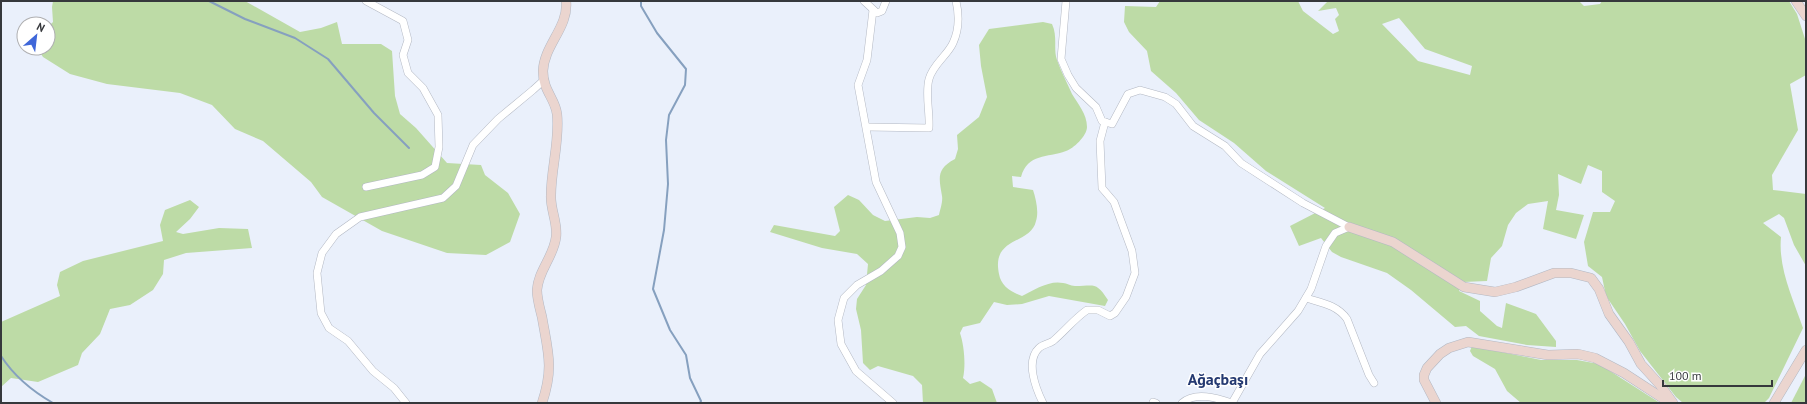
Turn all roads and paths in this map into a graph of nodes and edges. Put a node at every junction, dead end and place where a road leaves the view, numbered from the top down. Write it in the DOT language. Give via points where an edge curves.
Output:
graph roads {
  1 [pos="366,1"];
  2 [pos="566,1"];
  3 [pos="864,1"];
  4 [pos="886,1"];
  5 [pos="956,1"];
  6 [pos="1066,1"];
  7 [pos="1796,1"];
  8 [pos="873,10"];
  9 [pos="1806,16"];
  10 [pos="544,80"];
  11 [pos="1105,122"];
  12 [pos="866,127"];
  13 [pos="366,188"];
  14 [pos="1349,227"];
  15 [pos="1306,298"];
  16 [pos="1806,350"];
  17 [pos="1374,383"];
  18 [pos="406,403"];
  19 [pos="542,403"];
  20 [pos="893,403"];
  21 [pos="1043,403"];
  22 [pos="1182,403"];
  23 [pos="1232,403"];
  24 [pos="1436,403"];
  25 [pos="1672,403"];
  26 [pos="1774,403"];
  1 -- 13 [label="street" via="403,21 408,40 403,55 408,73 423,88 438,115 439,147 435,167 422,175"];
  2 -- 10 [label="street" via="567,11 562,25 548,50 543,70"];
  3 -- 8 [label="street"];
  4 -- 8 [label="street" via="882,11 877,14"];
  5 -- 12 [label="street" via="957,29 953,44 937,63 927,90 929,128"];
  6 -- 11 [label="street" via="1061,59 1076,88 1096,107 1102,121"];
  7 -- 9 [label="street"];
  8 -- 12 [label="street" via="867,60 858,85"];
  10 -- 18 [label="street" via="498,119 473,145 456,186 443,198 360,217 336,234 322,253 317,273 321,313 329,328 348,341 373,371 394,388"];
  10 -- 19 [label="street" via="544,86 557,113 550,196 556,236 553,250 538,281 537,292 550,359 548,385"];
  11 -- 14 [label="street" via="1112,124 1128,94 1140,90 1165,97 1176,104 1193,126 1225,146 1241,163 1303,203"];
  11 -- 21 [label="street" via="1100,141 1102,188 1114,202 1132,251 1135,273 1126,297 1115,313 1110,316 1098,310 1087,310 1052,342 1036,351 1033,364 1034,379"];
  12 -- 20 [label="street" via="876,182 900,233 902,247 898,256 881,271 857,285 844,298 838,320 841,344 856,371"];
  14 -- 15 [label="street" via="1336,233 1326,246"];
  14 -- 25 [label="street" via="1393,242 1464,287 1495,292 1554,273 1571,273 1591,278 1599,289 1609,314 1641,364"];
  15 -- 17 [label="street" via="1330,305 1347,319"];
  15 -- 23 [label="street" via="1298,311 1260,354"];
  16 -- 26 [label="street"];
  22 -- 23 [label="street" via="1193,397 1212,397"];
  24 -- 25 [label="street" via="1424,375 1440,354 1468,342 1548,355 1578,354 1595,358"];
}
